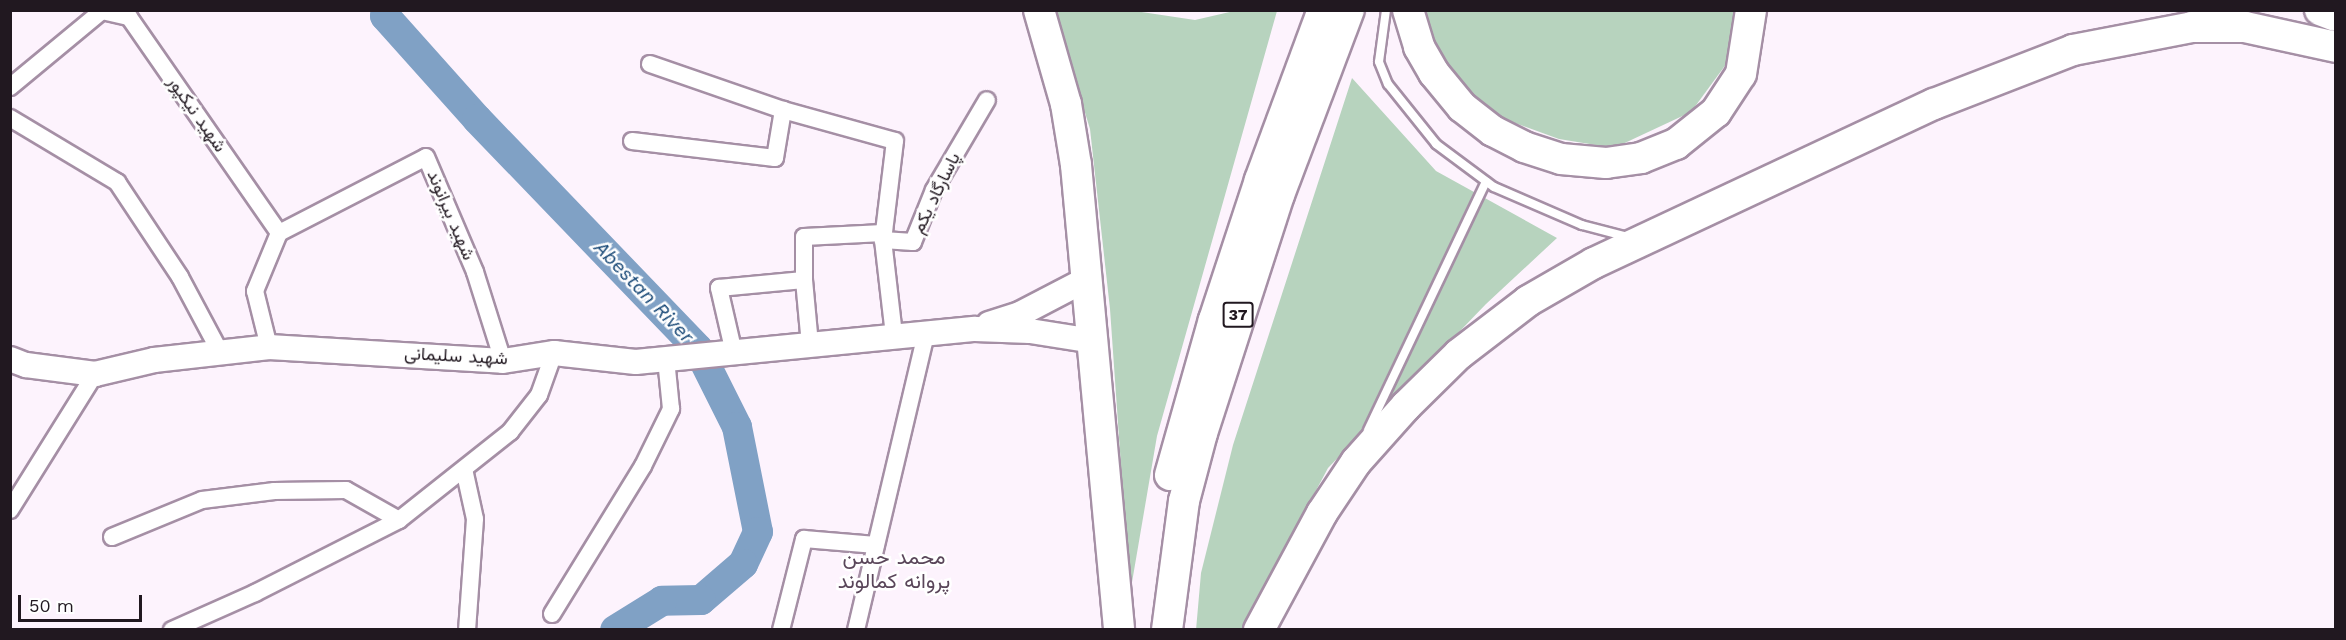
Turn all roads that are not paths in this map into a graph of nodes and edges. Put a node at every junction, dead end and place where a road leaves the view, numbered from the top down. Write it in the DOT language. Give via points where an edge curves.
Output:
graph roads {
  1 [pos="1039,10"];
  2 [pos="1323,10"];
  3 [pos="1349,10"];
  4 [pos="1386,10"];
  5 [pos="1408,10"];
  6 [pos="1751,10"];
  7 [pos="2239,10"];
  8 [pos="2320,10"];
  9 [pos="2336,16"];
  10 [pos="2336,47"];
  11 [pos="651,64"];
  12 [pos="10,87"];
  13 [pos="987,100"];
  14 [pos="783,110"];
  15 [pos="10,118"];
  16 [pos="632,141"];
  17 [pos="1486,182"];
  18 [pos="279,232"];
  19 [pos="883,236"];
  20 [pos="1645,237"];
  21 [pos="1087,279"];
  22 [pos="804,280"];
  23 [pos="975,329"];
  24 [pos="926,333"];
  25 [pos="894,335"];
  26 [pos="1093,341"];
  27 [pos="810,345"];
  28 [pos="269,347"];
  29 [pos="220,352"];
  30 [pos="554,353"];
  31 [pos="734,353"];
  32 [pos="10,358"];
  33 [pos="667,359"];
  34 [pos="503,361"];
  35 [pos="95,374"];
  36 [pos="464,469"];
  37 [pos="1344,481"];
  38 [pos="10,510"];
  39 [pos="399,520"];
  40 [pos="112,537"];
  41 [pos="876,545"];
  42 [pos="552,614"];
  43 [pos="172,630"];
  44 [pos="467,630"];
  45 [pos="781,630"];
  46 [pos="856,630"];
  47 [pos="1119,630"];
  48 [pos="1146,630"];
  49 [pos="1167,630"];
  50 [pos="1259,630"];
  1 -- 21 [label="highway" via="1066,104"];
  2 -- 48 [label="highway, 37" via="1260,180 1183,419 1166,493"];
  3 -- 49 [label="highway, 37" via="1280,195 1205,422 1184,501"];
  4 -- 17 [label="lane" via="1379,62 1388,84 1436,144"];
  5 -- 6 [label="highway" via="1419,47 1434,74 1461,107 1493,131 1524,147 1561,159 1606,163 1641,158 1676,144 1716,112 1741,74"];
  7 -- 10 [label="highway"];
  8 -- 9 [label="highway"];
  10 -- 20 [label="highway" via="2245,27 2192,27 2073,50 1934,104"];
  11 -- 14 [label="street"];
  12 -- 18 [label="street, شهید نیکپور" via="102,11 129,17"];
  13 -- 19 [label="street, پاسارگاد یکم" via="934,190 913,242"];
  14 -- 16 [label="street" via="775,158"];
  14 -- 19 [label="street" via="895,141"];
  15 -- 29 [label="street" via="117,182 180,277"];
  17 -- 20 [label="lane" via="1581,225 1620,236"];
  17 -- 37 [label="lane"];
  18 -- 28 [label="street" via="255,291"];
  18 -- 34 [label="street, شهید بیرانوند" via="426,157 475,272"];
  19 -- 22 [label="street" via="804,237"];
  19 -- 25 [label="street"];
  20 -- 37 [label="highway" via="1528,301 1459,354 1406,406"];
  21 -- 23 [label="street, شهید سلیمانی" via="1020,314"];
  21 -- 26 [label="highway"];
  22 -- 27 [label="street"];
  22 -- 31 [label="street" via="719,288"];
  23 -- 24 [label="street, شهید سلیمانی"];
  23 -- 26 [label="street, شهید سلیمانی" via="1030,331"];
  24 -- 25 [label="street, شهید سلیمانی"];
  24 -- 41 [label="street"];
  25 -- 27 [label="street, شهید سلیمانی"];
  26 -- 47 [label="highway"];
  27 -- 31 [label="street, شهید سلیمانی"];
  28 -- 29 [label="street, شهید سلیمانی"];
  28 -- 34 [label="street, شهید سلیمانی"];
  29 -- 35 [label="street, شهید سلیمانی" via="154,360"];
  30 -- 33 [label="street, شهید سلیمانی" via="636,362"];
  30 -- 34 [label="street, شهید سلیمانی"];
  30 -- 36 [label="street" via="538,395 510,432"];
  31 -- 33 [label="street, شهید سلیمانی"];
  32 -- 35 [label="street, شهید سلیمانی" via="26,365"];
  33 -- 42 [label="street" via="671,409 643,466"];
  35 -- 38 [label="street"];
  36 -- 39 [label="street"];
  36 -- 44 [label="street" via="475,519"];
  37 -- 50 [label="highway" via="1290,568"];
  39 -- 40 [label="street" via="346,490 274,491 202,500"];
  39 -- 43 [label="street"];
  41 -- 45 [label="street" via="804,539"];
  41 -- 46 [label="street"];
}
